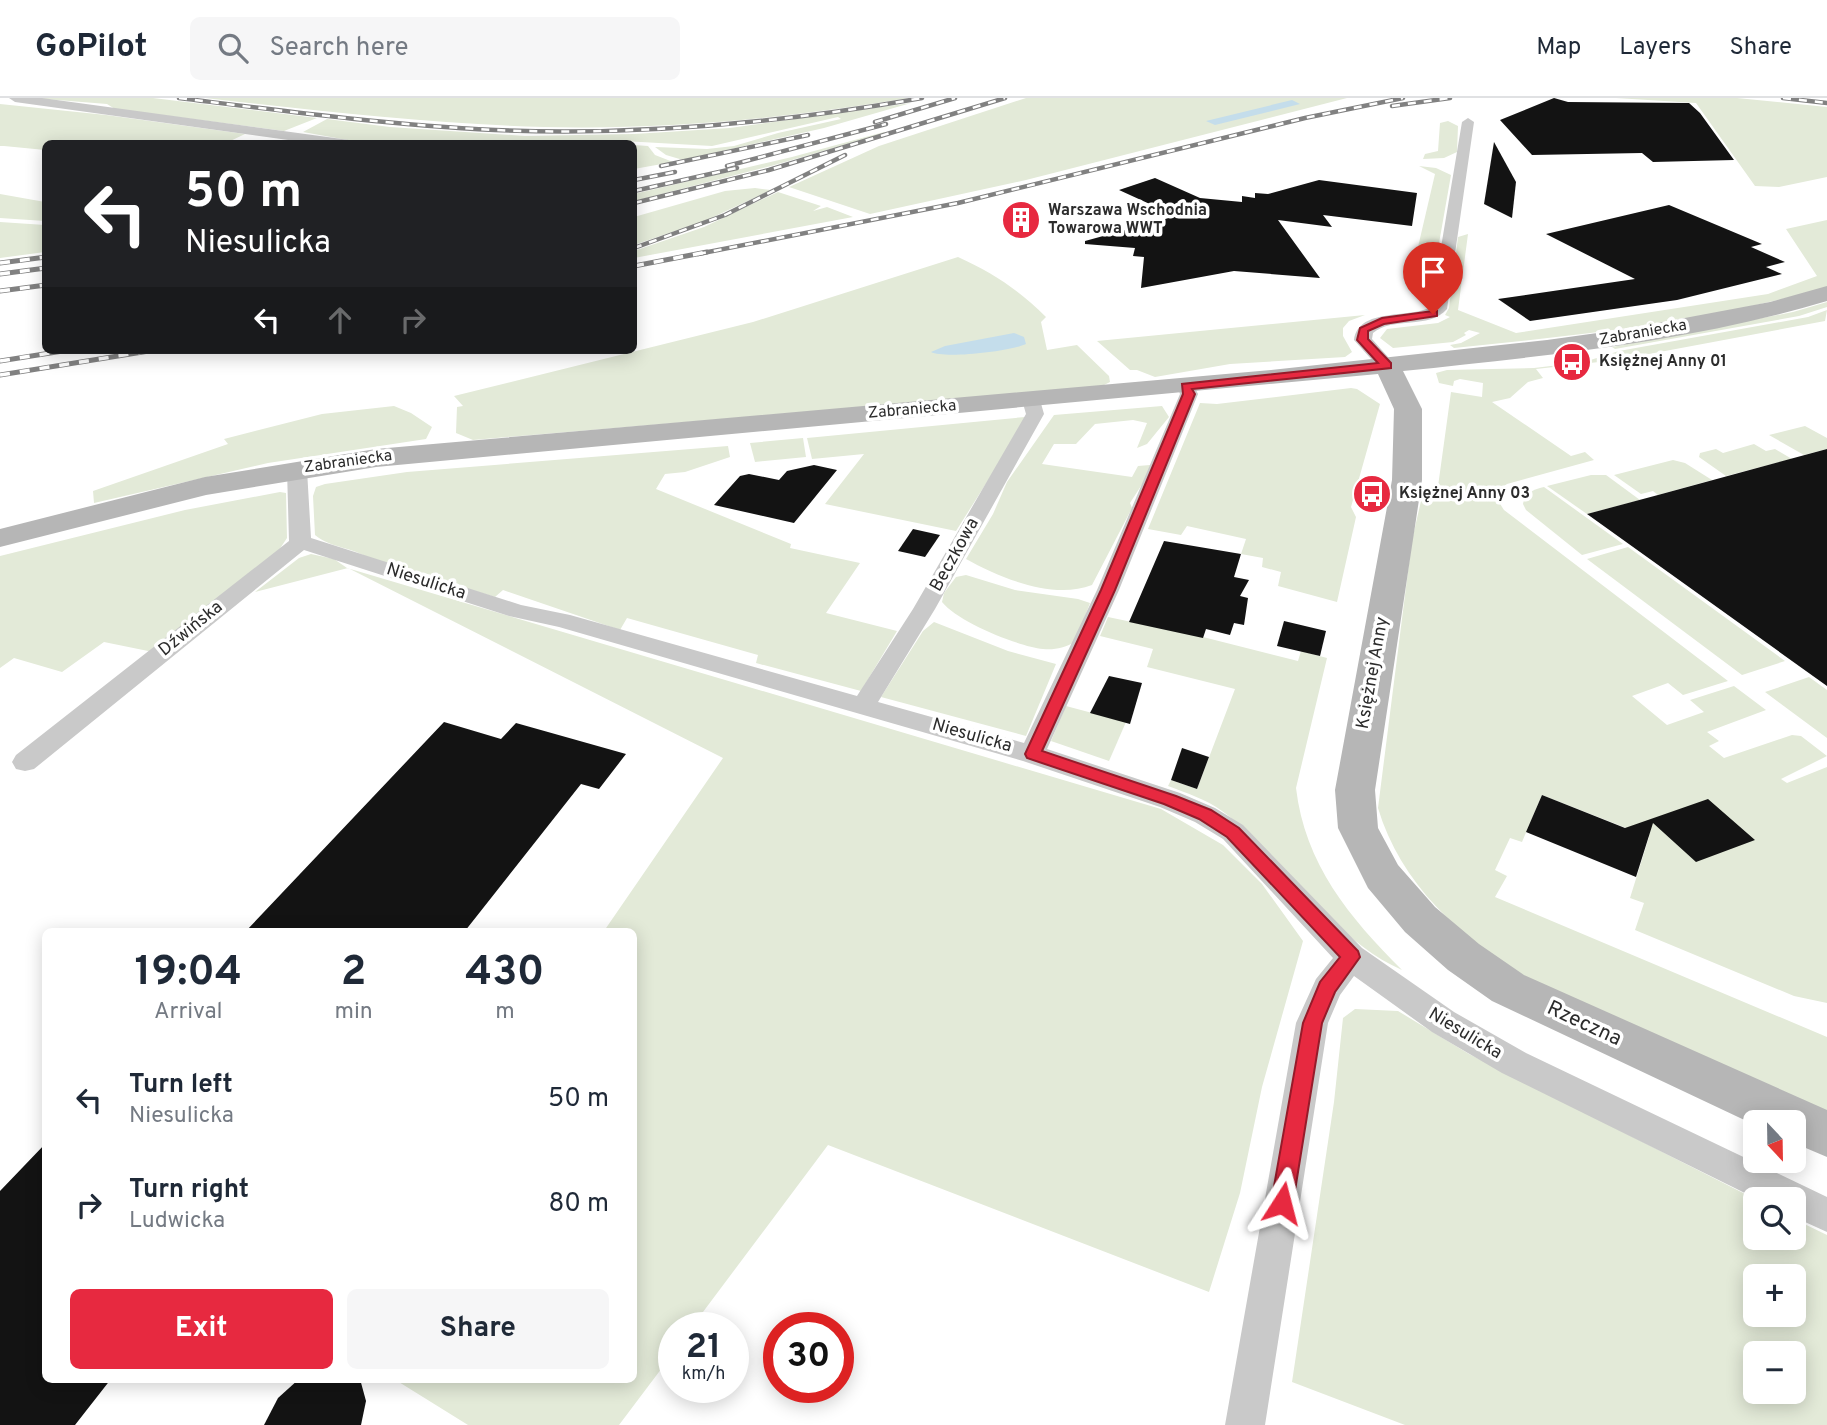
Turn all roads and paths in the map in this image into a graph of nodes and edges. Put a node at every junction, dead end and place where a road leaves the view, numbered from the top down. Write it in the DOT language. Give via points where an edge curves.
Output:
graph roads {
  1 [pos="15,98"];
  2 [pos="1468,122"];
  3 [pos="320,140"];
  4 [pos="1827,293"];
  5 [pos="1387,366"];
  6 [pos="1186,386"];
  7 [pos="1031,400"];
  8 [pos="297,470"];
  9 [pos="0,538"];
  10 [pos="300,542"];
  11 [pos="863,706"];
  12 [pos="1032,754"];
  13 [pos="25,762"];
  14 [pos="1377,864"];
  15 [pos="1351,957"];
  16 [pos="1827,1134"];
  17 [pos="1827,1214"];
  18 [pos="1245,1425"];
  1 -- 3 [label="street"];
  2 -- 5 [label="street, Księżnej Anny" via="1439,309 1423,317 1374,323 1363,330 1363,340"];
  4 -- 5 [label="main road, Zabraniecka" via="1774,309 1626,337"];
  5 -- 6 [label="main road, Zabraniecka"];
  5 -- 14 [label="main road, Księżnej Anny" via="1408,409 1407,480 1355,790 1357,827"];
  6 -- 7 [label="main road, Zabraniecka"];
  6 -- 12 [label="street" via="1189,394 1108,590"];
  7 -- 8 [label="main road, Zabraniecka" via="456,449"];
  7 -- 11 [label="street, Beczkowa" via="1035,414"];
  8 -- 9 [label="main road, Zabraniecka" via="205,486"];
  8 -- 10 [label="street"];
  10 -- 11 [label="street, Niesulicka" via="517,611"];
  10 -- 13 [label="street, Dźwińska"];
  11 -- 12 [label="street, Niesulicka"];
  12 -- 15 [label="street, Niesulicka" via="1170,800 1233,832"];
  14 -- 16 [label="main road, Rzeczna" via="1406,906 1469,962 1508,988"];
  15 -- 17 [label="street, Niesulicka" via="1407,998 1514,1063"];
  15 -- 18 [label="street" via="1327,988 1312,1023"];
}
